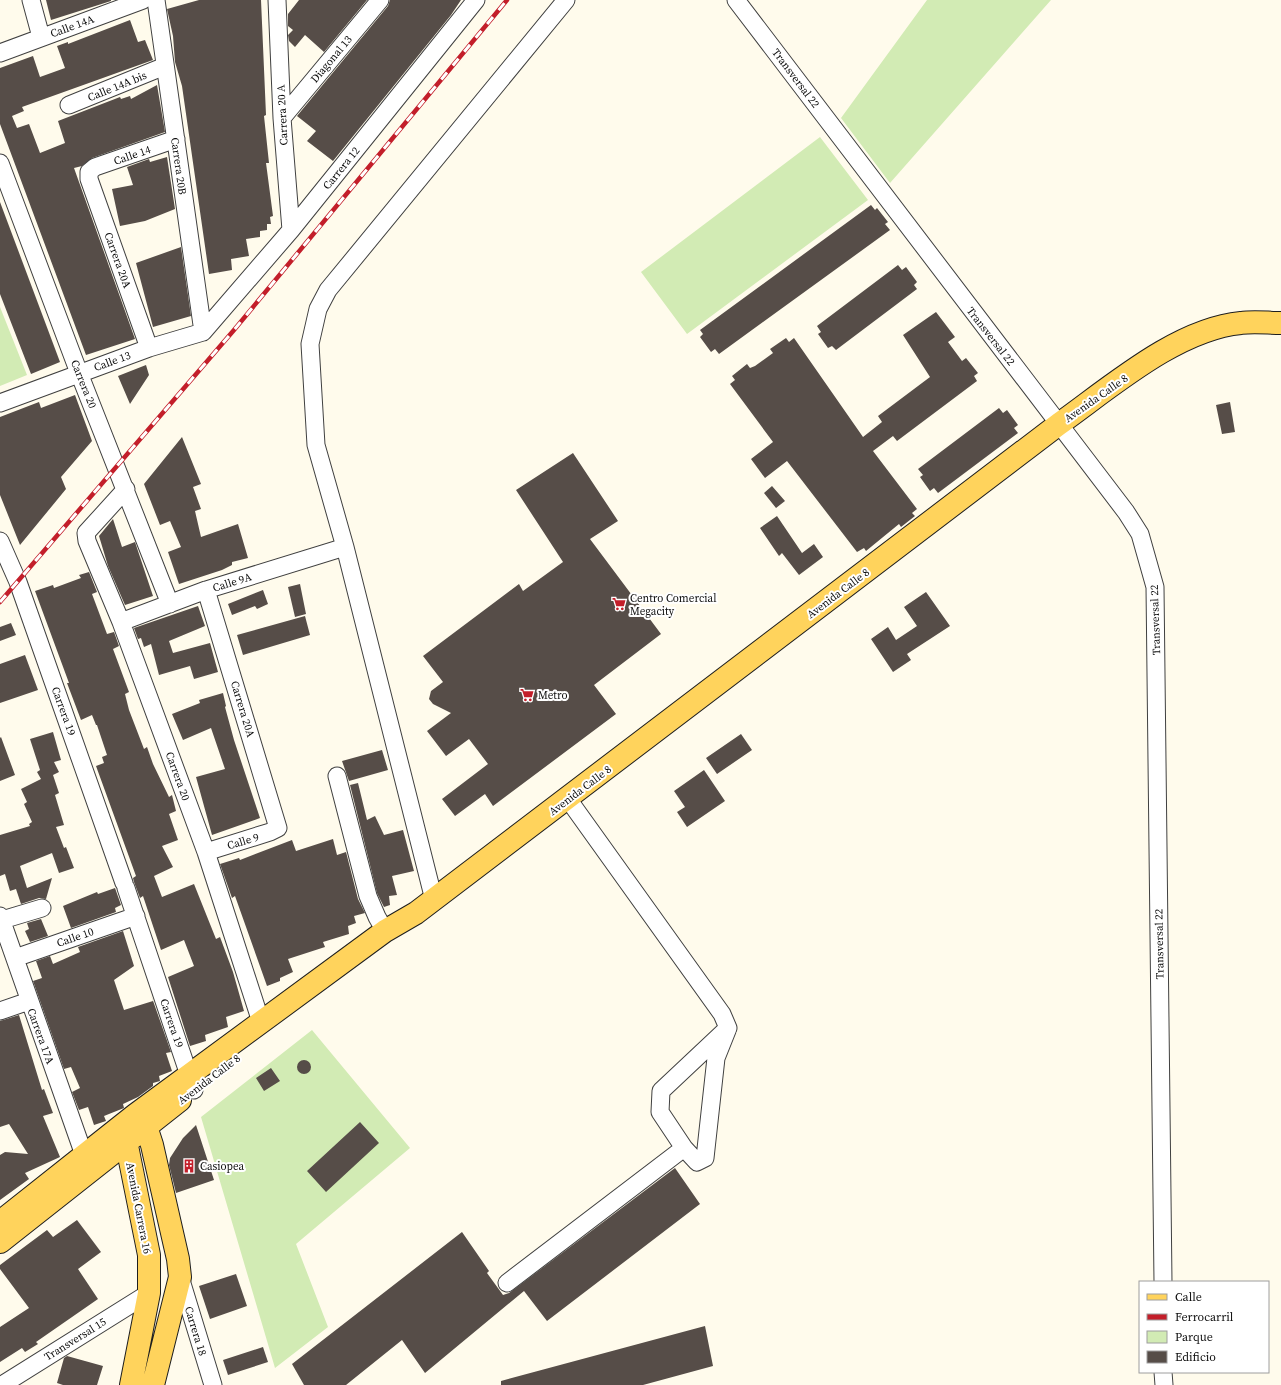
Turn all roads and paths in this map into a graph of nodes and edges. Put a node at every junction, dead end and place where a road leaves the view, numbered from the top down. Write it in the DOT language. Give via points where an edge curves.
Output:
graph roads {
  1 [pos="30,0"];
  2 [pos="143,0"];
  3 [pos="156,0"];
  4 [pos="291,0"];
  5 [pos="380,0"];
  6 [pos="476,0"];
  7 [pos="566,0"];
  8 [pos="736,0"];
  9 [pos="278,8"];
  10 [pos="41,38"];
  11 [pos="0,53"];
  12 [pos="165,66"];
  13 [pos="69,105"];
  14 [pos="282,118"];
  15 [pos="176,139"];
  16 [pos="0,163"];
  17 [pos="89,172"];
  18 [pos="291,230"];
  19 [pos="1281,323"];
  20 [pos="203,332"];
  21 [pos="149,348"];
  22 [pos="79,373"];
  23 [pos="0,403"];
  24 [pos="1059,424"];
  25 [pos="126,489"];
  26 [pos="0,541"];
  27 [pos="345,547"];
  28 [pos="206,590"];
  29 [pos="170,604"];
  30 [pos="121,622"];
  31 [pos="337,776"];
  32 [pos="568,799"];
  33 [pos="278,828"];
  34 [pos="206,852"];
  35 [pos="434,900"];
  36 [pos="42,908"];
  37 [pos="416,913"];
  38 [pos="136,916"];
  39 [pos="1,918"];
  40 [pos="386,931"];
  41 [pos="15,958"];
  42 [pos="29,1001"];
  43 [pos="0,1011"];
  44 [pos="261,1022"];
  45 [pos="728,1028"];
  46 [pos="192,1083"];
  47 [pos="146,1128"];
  48 [pos="124,1134"];
  49 [pos="684,1148"];
  50 [pos="84,1155"];
  51 [pos="0,1222"];
  52 [pos="0,1242"];
  53 [pos="180,1277"];
  54 [pos="1162,1281"];
  55 [pos="507,1283"];
  56 [pos="149,1293"];
  57 [pos="1163,1373"];
  58 [pos="2,1385"];
  59 [pos="131,1385"];
  60 [pos="153,1385"];
  61 [pos="213,1385"];
  62 [pos="1164,1385"];
  1 -- 10 [label="street"];
  2 -- 10 [label="street, Calle 14A"];
  3 -- 12 [label="street, Carrera 20B"];
  4 -- 9 [label="street"];
  5 -- 14 [label="street, Diagonal 13"];
  6 -- 18 [label="street, Carrera 12"];
  7 -- 27 [label="street" via="328,290 318,308 310,344 316,444"];
  8 -- 24 [label="street, Transversal 22"];
  9 -- 14 [label="street, Carrera 20 A"];
  10 -- 11 [label="street, Calle 14A"];
  12 -- 13 [label="street, Calle 14A bis"];
  12 -- 15 [label="street, Carrera 20B"];
  14 -- 18 [label="street, Carrera 20 A"];
  15 -- 17 [label="street, Calle 14" via="95,167"];
  15 -- 20 [label="street, Carrera 20B"];
  16 -- 22 [label="street, Carrera 20"];
  17 -- 21 [label="street, Carrera 20A" via="89,179"];
  18 -- 20 [label="street, Carrera 12"];
  19 -- 24 [label="main road, Avenida Calle 8" via="1241,322 1198,333 1153,357"];
  20 -- 21 [label="street, Calle 13"];
  21 -- 22 [label="street, Calle 13"];
  22 -- 23 [label="street, Calle 13"];
  22 -- 25 [label="street, Carrera 20"];
  24 -- 32 [label="main road, Avenida Calle 8"];
  24 -- 54 [label="street, Transversal 22" via="1140,534 1155,587"];
  25 -- 29 [label="street, Carrera 20"];
  25 -- 30 [label="street, Carrera 20" via="86,533"];
  26 -- 38 [label="street, Carrera 19" via="18,582"];
  27 -- 28 [label="street, Calle 9A"];
  27 -- 35 [label="street"];
  28 -- 29 [label="street, Calle 9A"];
  28 -- 33 [label="street, Carrera 20A"];
  29 -- 30 [label="street, Calle 9A"];
  30 -- 34 [label="street, Carrera 20"];
  31 -- 40 [label="street" via="368,896"];
  32 -- 35 [label="main road, Avenida Calle 8"];
  32 -- 45 [label="street" via="722,1014"];
  33 -- 34 [label="street, Calle 9"];
  34 -- 44 [label="street, Carrera 20"];
  35 -- 37 [label="main road, Avenida Calle 8"];
  36 -- 39 [label="street"];
  37 -- 40 [label="main road, Avenida Calle 8"];
  37 -- 46 [label="main road, Avenida Calle 8" via="391,943"];
  38 -- 41 [label="street, Calle 10"];
  38 -- 46 [label="street, Carrera 19"];
  39 -- 41 [label="street, Carrera 17A"];
  40 -- 44 [label="main road, Avenida Calle 8"];
  41 -- 42 [label="street, Carrera 17A"];
  42 -- 43 [label="street"];
  42 -- 50 [label="street, Carrera 17A"];
  44 -- 46 [label="main road, Avenida Calle 8"];
  45 -- 49 [label="street" via="661,1091 660,1112"];
  45 -- 49 [label="street" via="716,1058 705,1158 697,1162"];
  46 -- 47 [label="main road, Avenida Calle 8"];
  47 -- 48 [label="main road, Avenida Calle 8"];
  47 -- 53 [label="main road" via="178,1259"];
  48 -- 50 [label="main road, Avenida Calle 8"];
  48 -- 52 [label="main road, Avenida Calle 8"];
  48 -- 56 [label="main road, Avenida Carrera 16" via="150,1255"];
  49 -- 55 [label="street"];
  50 -- 51 [label="main road, Avenida Calle 8"];
  53 -- 60 [label="main road"];
  53 -- 61 [label="street, Carrera 18"];
  56 -- 58 [label="street, Transversal 15"];
  56 -- 59 [label="main road, Avenida Carrera 16"];
  57 -- 62 [label="street"];
}
